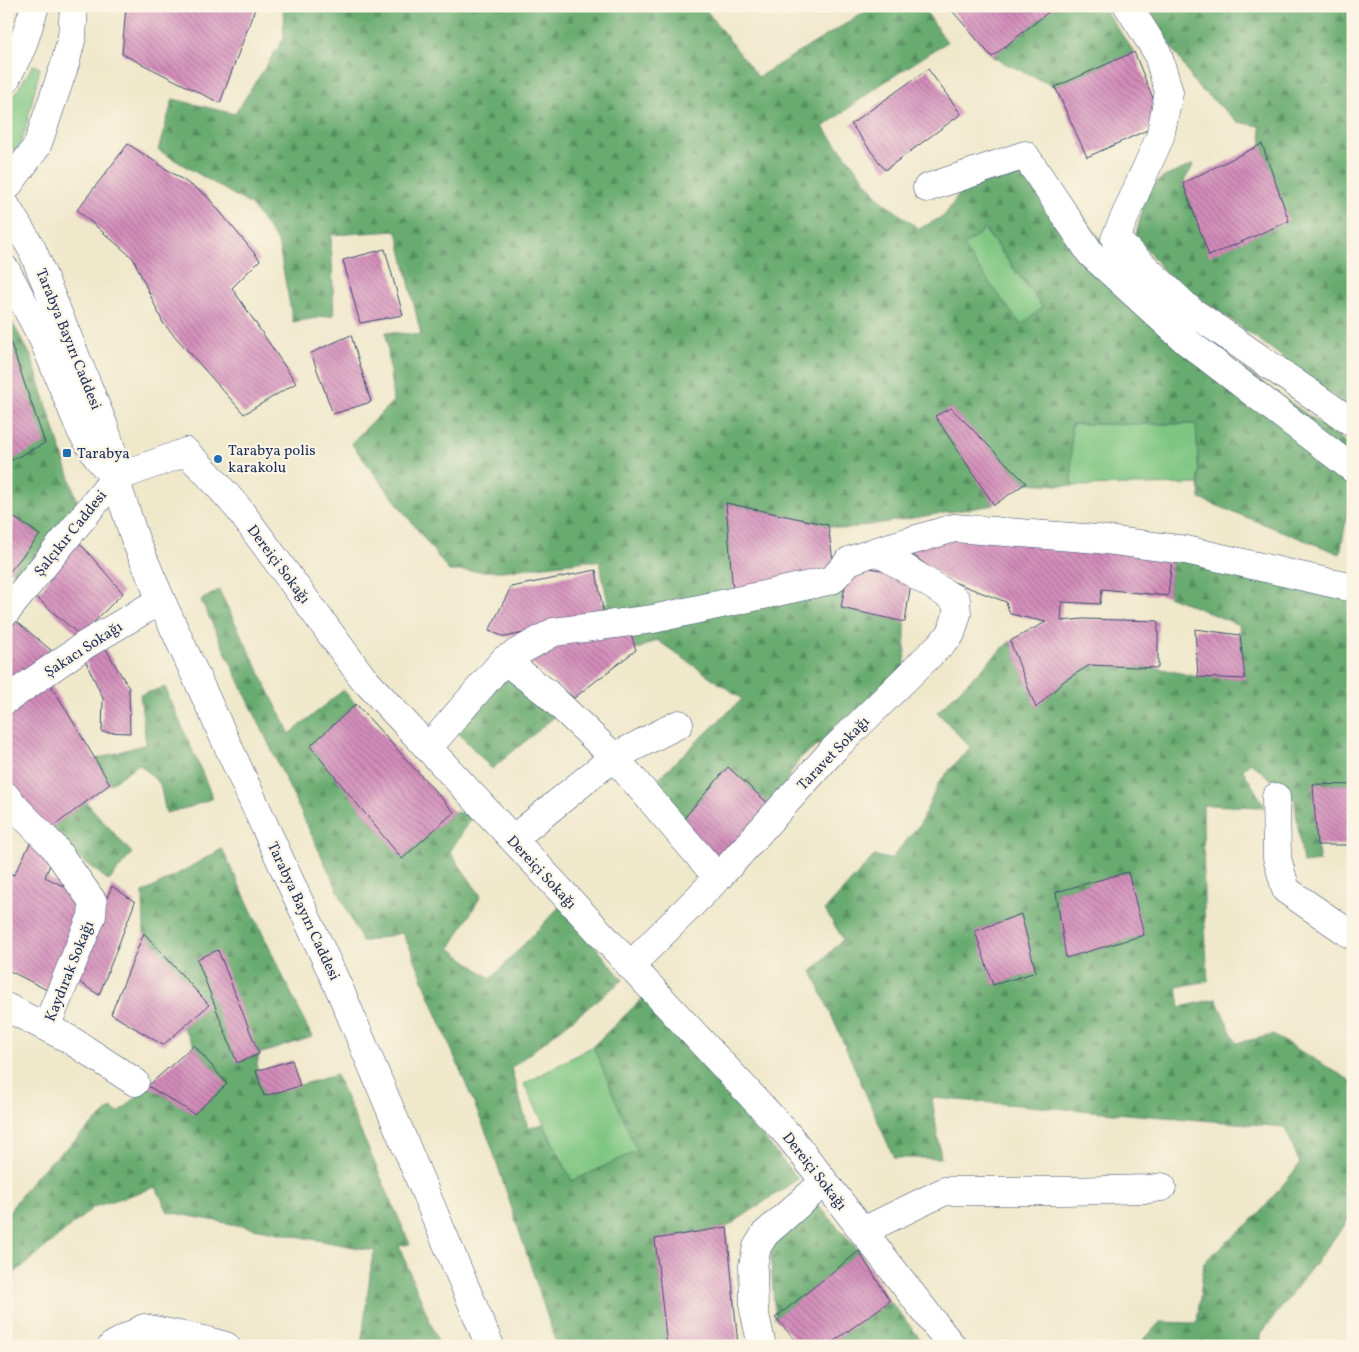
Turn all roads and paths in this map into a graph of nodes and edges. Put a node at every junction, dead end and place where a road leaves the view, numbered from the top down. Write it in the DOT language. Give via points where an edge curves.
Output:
graph roads {
  1 [pos="36,6"];
  2 [pos="74,6"];
  3 [pos="1128,6"];
  4 [pos="6,79"];
  5 [pos="6,161"];
  6 [pos="6,188"];
  7 [pos="927,188"];
  8 [pos="6,206"];
  9 [pos="6,270"];
  10 [pos="1353,423"];
  11 [pos="1353,469"];
  12 [pos="115,478"];
  13 [pos="877,551"];
  14 [pos="1353,588"];
  15 [pos="161,600"];
  16 [pos="6,612"];
  17 [pos="504,660"];
  18 [pos="6,700"];
  19 [pos="679,724"];
  20 [pos="428,748"];
  21 [pos="614,757"];
  22 [pos="6,796"];
  23 [pos="1276,797"];
  24 [pos="513,839"];
  25 [pos="718,878"];
  26 [pos="1353,936"];
  27 [pos="630,966"];
  28 [pos="6,1007"];
  29 [pos="46,1027"];
  30 [pos="135,1082"];
  31 [pos="824,1182"];
  32 [pos="1162,1187"];
  33 [pos="863,1231"];
  34 [pos="112,1346"];
  35 [pos="226,1346"];
  36 [pos="490,1346"];
  37 [pos="762,1346"];
  38 [pos="952,1346"];
  1 -- 4 [label="street" via="22,47"];
  2 -- 6 [label="street" via="72,37 65,64 37,146"];
  3 -- 10 [label="street" via="1157,52 1170,92 1160,136 1115,239 1190,310"];
  5 -- 6 [label="street"];
  7 -- 11 [label="street" via="1025,155 1092,254 1186,341"];
  8 -- 12 [label="street, Tarabya Bayırı Caddesi" via="32,249 104,426 113,455"];
  9 -- 12 [label="street, Tarabya Bayırı Caddesi" via="43,339 81,431"];
  12 -- 15 [label="street, Tarabya Bayırı Caddesi"];
  12 -- 16 [label="street, Şalçıkır Caddesi"];
  12 -- 20 [label="street, Dereiçi Sokağı" via="186,452 238,508 363,678"];
  13 -- 14 [label="street" via="954,528 1098,539 1186,550"];
  13 -- 17 [label="street" via="849,561 832,580 653,619 554,632"];
  13 -- 25 [label="street, Taravet Sokağı" via="956,600 957,614 951,634 834,750"];
  15 -- 18 [label="street, Şakacı Sokağı" via="85,646"];
  15 -- 36 [label="street, Tarabya Bayırı Caddesi" via="343,997"];
  17 -- 20 [label="street"];
  17 -- 21 [label="street" via="547,693"];
  19 -- 21 [label="street"];
  20 -- 24 [label="street, Dereiçi Sokağı"];
  21 -- 24 [label="street"];
  21 -- 25 [label="street"];
  22 -- 29 [label="street, Kaydırak Sokağı" via="54,847 93,902 92,916"];
  23 -- 26 [label="street" via="1277,858 1286,890"];
  24 -- 27 [label="street, Dereiçi Sokağı"];
  25 -- 27 [label="street, Taravet Sokağı"];
  27 -- 31 [label="street, Dereiçi Sokağı" via="789,1136"];
  28 -- 29 [label="street"];
  29 -- 30 [label="street"];
  31 -- 33 [label="street, Dereiçi Sokağı"];
  31 -- 37 [label="street" via="756,1247 754,1310"];
  32 -- 33 [label="street" via="944,1191"];
  33 -- 38 [label="street, Dereiçi Sokağı"];
  34 -- 35 [label="street" via="144,1328"];
}
